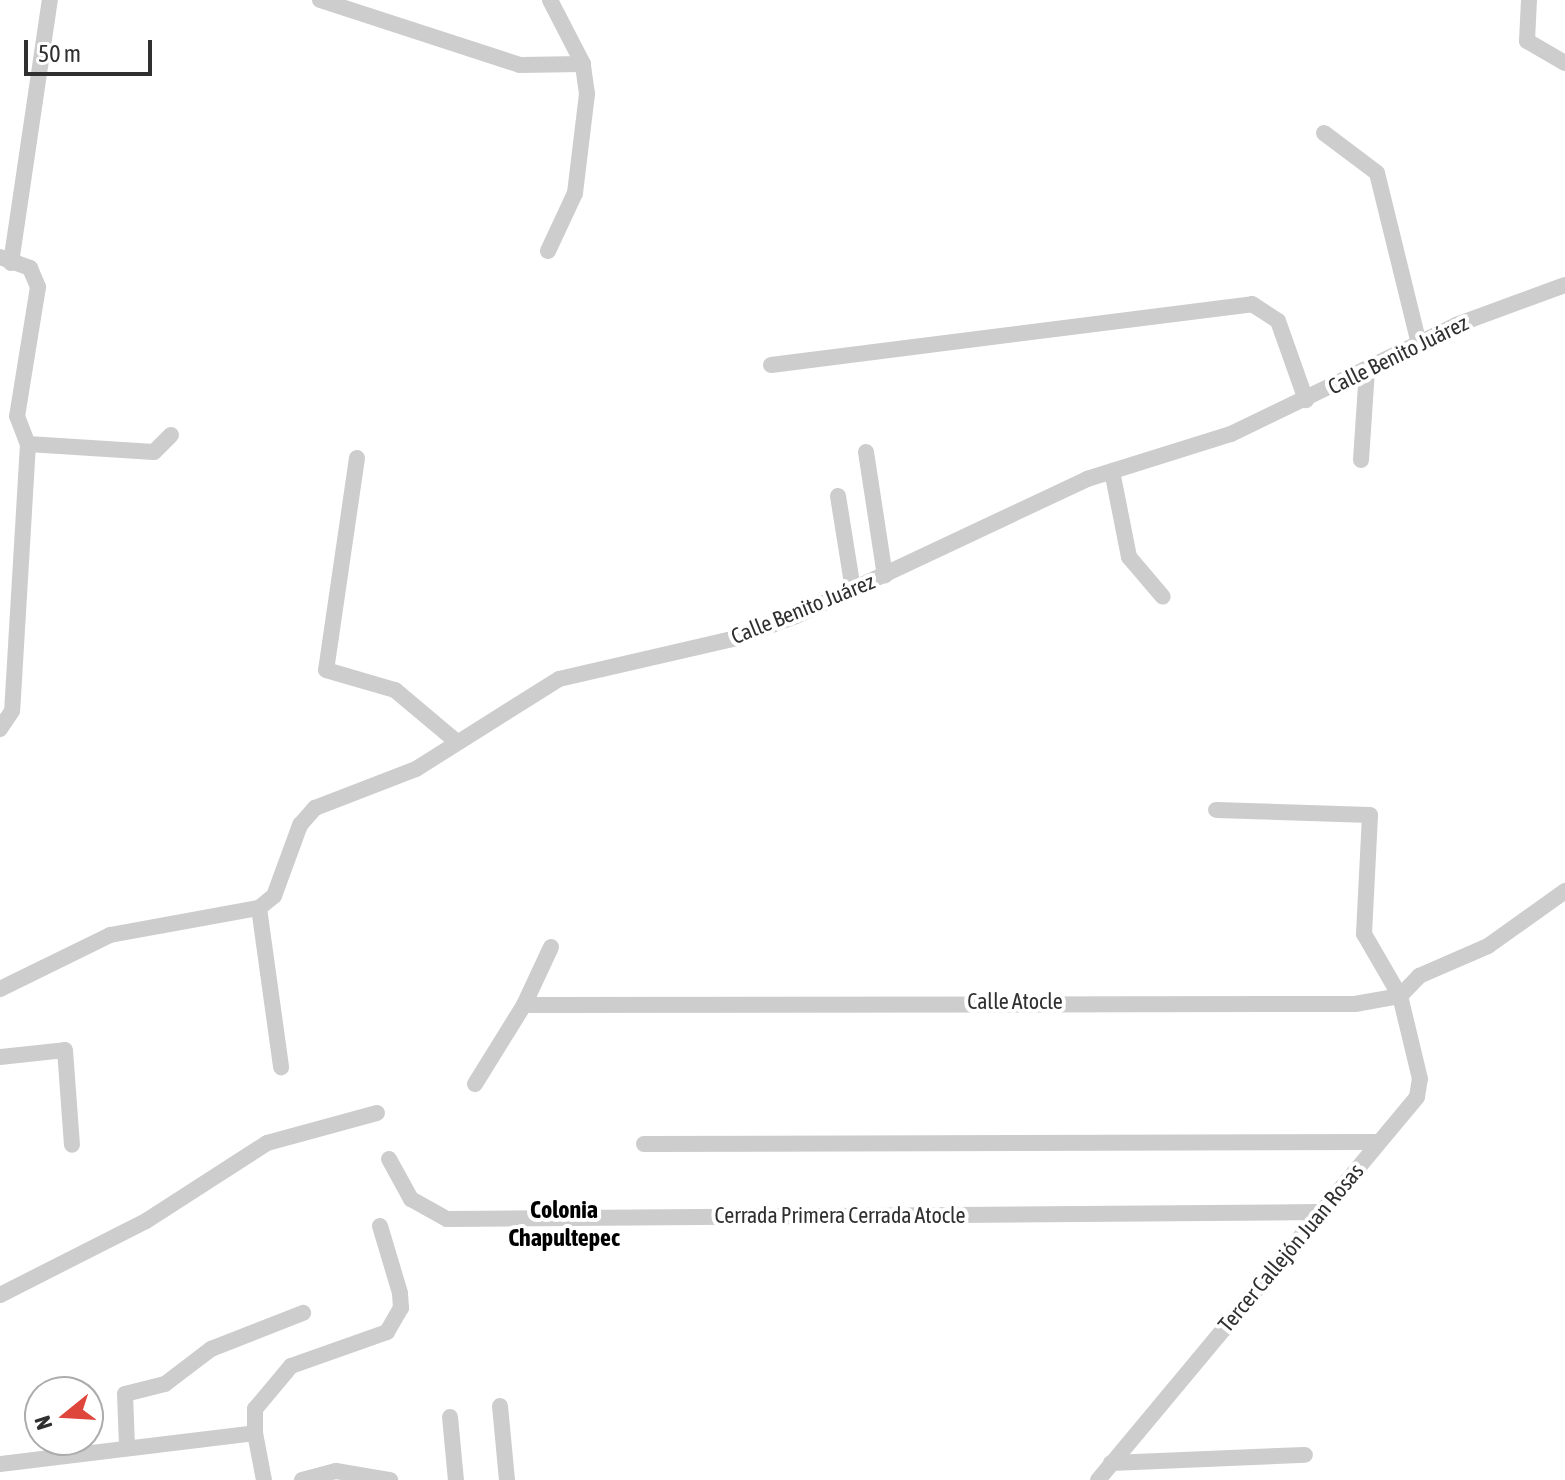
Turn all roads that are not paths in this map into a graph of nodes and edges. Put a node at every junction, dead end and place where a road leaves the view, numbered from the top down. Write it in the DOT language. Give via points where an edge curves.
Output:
graph roads {
  1 [pos="50,0"];
  2 [pos="320,0"];
  3 [pos="550,0"];
  4 [pos="1529,0"];
  5 [pos="1565,63"];
  6 [pos="583,64"];
  7 [pos="1324,133"];
  8 [pos="548,251"];
  9 [pos="6,260"];
  10 [pos="1565,285"];
  11 [pos="1419,344"];
  12 [pos="771,365"];
  13 [pos="1367,369"];
  14 [pos="1306,400"];
  15 [pos="171,435"];
  16 [pos="28,444"];
  17 [pos="866,452"];
  18 [pos="357,458"];
  19 [pos="1361,460"];
  20 [pos="1112,471"];
  21 [pos="838,496"];
  22 [pos="885,576"];
  23 [pos="853,590"];
  24 [pos="1163,597"];
  25 [pos="1,729"];
  26 [pos="457,742"];
  27 [pos="1216,810"];
  28 [pos="1565,891"];
  29 [pos="259,908"];
  30 [pos="551,947"];
  31 [pos="0,989"];
  32 [pos="1400,996"];
  33 [pos="524,1005"];
  34 [pos="0,1057"];
  35 [pos="281,1067"];
  36 [pos="475,1084"];
  37 [pos="377,1113"];
  38 [pos="1379,1142"];
  39 [pos="644,1144"];
  40 [pos="72,1145"];
  41 [pos="389,1159"];
  42 [pos="1320,1212"];
  43 [pos="380,1226"];
  44 [pos="0,1295"];
  45 [pos="303,1313"];
  46 [pos="500,1406"];
  47 [pos="450,1417"];
  48 [pos="255,1433"];
  49 [pos="127,1446"];
  50 [pos="1305,1455"];
  51 [pos="1111,1463"];
  52 [pos="0,1464"];
  53 [pos="264,1480"];
  54 [pos="302,1480"];
  55 [pos="390,1480"];
  56 [pos="456,1480"];
  57 [pos="507,1480"];
  58 [pos="1098,1480"];
  1 -- 9 [label="street"];
  2 -- 6 [label="street" via="520,65"];
  3 -- 6 [label="street"];
  4 -- 5 [label="street" via="1527,41"];
  6 -- 8 [label="street" via="587,94 575,193"];
  7 -- 11 [label="street" via="1377,173"];
  9 -- 16 [label="street" via="30,268 38,287 17,416"];
  10 -- 11 [label="street, Calle Benito Juárez"];
  11 -- 13 [label="street, Calle Benito Juárez"];
  12 -- 14 [label="street" via="1252,304 1278,321"];
  13 -- 14 [label="street, Calle Benito Juárez"];
  13 -- 19 [label="street"];
  14 -- 20 [label="street, Calle Benito Juárez" via="1184,453"];
  15 -- 16 [label="street" via="154,452"];
  16 -- 25 [label="street" via="12,711"];
  17 -- 22 [label="street"];
  18 -- 26 [label="street" via="326,670 395,690"];
  20 -- 22 [label="street, Calle Benito Juárez"];
  20 -- 24 [label="street" via="1129,557"];
  21 -- 23 [label="street"];
  22 -- 23 [label="street, Calle Benito Juárez"];
  23 -- 26 [label="street, Calle Benito Juárez" via="737,638 559,679"];
  26 -- 29 [label="street, Calle Benito Juárez" via="403,775 315,808 300,825 274,896"];
  27 -- 32 [label="street, Tercer Callejón Juan Rosas" via="1370,815 1364,934"];
  28 -- 32 [label="street, Calle Atocle" via="1488,946 1419,976"];
  29 -- 31 [label="street" via="110,935"];
  29 -- 35 [label="street"];
  30 -- 33 [label="street"];
  32 -- 33 [label="street, Calle Atocle" via="1355,1004"];
  32 -- 38 [label="street, Tercer Callejón Juan Rosas" via="1420,1079 1417,1097"];
  33 -- 36 [label="street"];
  34 -- 40 [label="street" via="65,1050"];
  37 -- 44 [label="street" via="267,1143 146,1221"];
  38 -- 39 [label="street"];
  38 -- 42 [label="street, Tercer Callejón Juan Rosas"];
  41 -- 42 [label="street, Cerrada Primera Cerrada Atocle" via="411,1199 447,1219"];
  42 -- 51 [label="street, Tercer Callejón Juan Rosas"];
  43 -- 48 [label="street" via="401,1308 387,1332 291,1366 255,1409"];
  45 -- 49 [label="street" via="211,1349 165,1384 125,1394"];
  46 -- 57 [label="street"];
  47 -- 56 [label="street"];
  48 -- 49 [label="street"];
  48 -- 53 [label="street"];
  49 -- 52 [label="street"];
  50 -- 51 [label="street"];
  51 -- 58 [label="street, Tercer Callejón Juan Rosas"];
  54 -- 55 [label="street" via="336,1471"];
}
